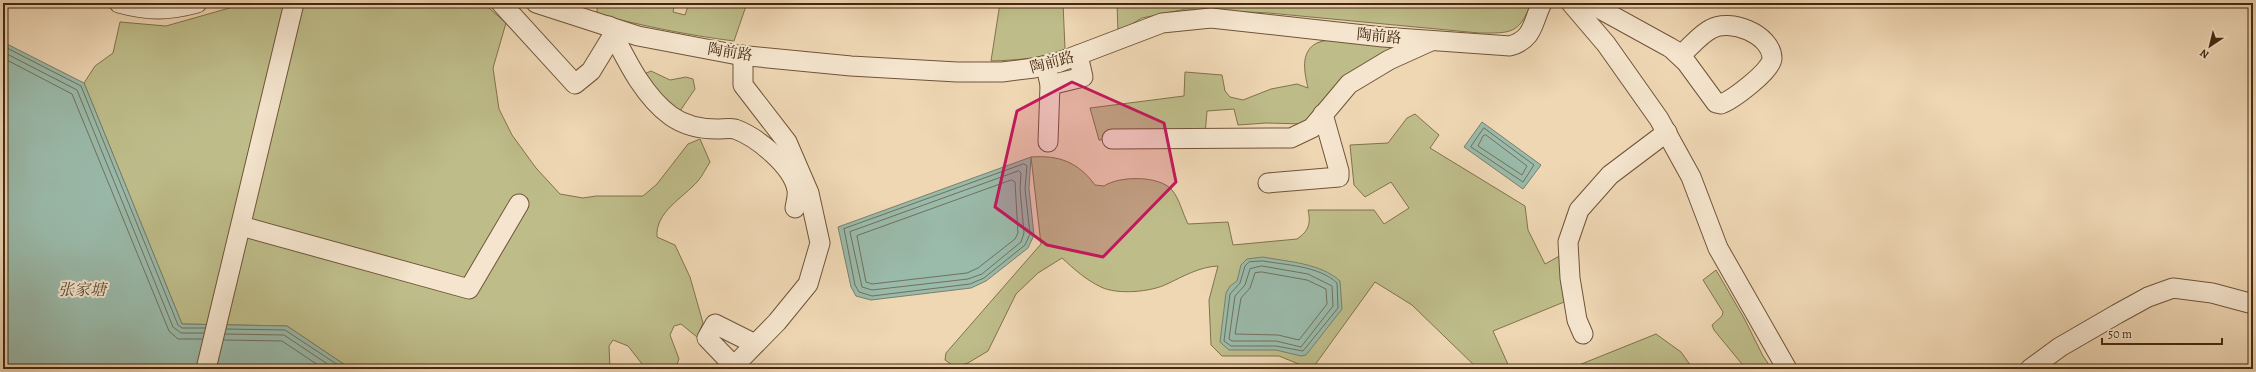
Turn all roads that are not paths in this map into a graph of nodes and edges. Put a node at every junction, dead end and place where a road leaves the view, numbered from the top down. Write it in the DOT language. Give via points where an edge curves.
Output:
graph roads {
  1 [pos="119,3"];
  2 [pos="197,3"];
  3 [pos="294,3"];
  4 [pos="501,3"];
  5 [pos="536,3"];
  6 [pos="1542,3"];
  7 [pos="1571,3"];
  8 [pos="1589,3"];
  9 [pos="611,31"];
  10 [pos="1432,41"];
  11 [pos="1671,48"];
  12 [pos="743,55"];
  13 [pos="1078,55"];
  14 [pos="1046,66"];
  15 [pos="1050,85"];
  16 [pos="1323,114"];
  17 [pos="1667,132"];
  18 [pos="1112,139"];
  19 [pos="1048,142"];
  20 [pos="1268,183"];
  21 [pos="800,199"];
  22 [pos="519,204"];
  23 [pos="241,226"];
  24 [pos="2253,304"];
  25 [pos="1583,334"];
  26 [pos="755,344"];
  27 [pos="733,368"];
  28 [pos="206,369"];
  29 [pos="1787,369"];
  30 [pos="2030,369"];
  1 -- 2 [label="street" via="141,9 174,10"];
  3 -- 23 [label="street"];
  4 -- 9 [label="street" via="575,84 592,71"];
  5 -- 9 [label="street, 陶前路"];
  6 -- 10 [label="street, 陶前路" via="1529,36 1521,43 1510,46"];
  7 -- 17 [label="street" via="1606,44"];
  8 -- 11 [label="street"];
  9 -- 12 [label="street, 陶前路"];
  9 -- 21 [label="street" via="648,94 670,116 688,126 734,129 754,138 776,157 788,172"];
  10 -- 13 [label="street, 陶前路" via="1211,18 1162,23"];
  10 -- 16 [label="street" via="1389,60 1349,84"];
  11 -- 11 [label="street" via="1683,53 1711,29 1722,25 1755,32 1768,44 1772,58 1768,69 1721,104 1716,103 1686,62"];
  12 -- 14 [label="street, 陶前路" via="851,66 957,72 1002,72"];
  12 -- 21 [label="street" via="743,85 787,142"];
  13 -- 14 [label="street, 陶前路"];
  13 -- 15 [label="street" via="1083,77"];
  14 -- 15 [label="street"];
  15 -- 19 [label="street"];
  16 -- 18 [label="street" via="1312,128 1291,138"];
  16 -- 20 [label="street" via="1339,177"];
  17 -- 25 [label="street" via="1610,175 1579,210 1568,242 1570,278 1577,320"];
  17 -- 29 [label="street" via="1691,177 1718,248"];
  21 -- 26 [label="street" via="820,243 808,284"];
  22 -- 23 [label="street" via="469,290"];
  23 -- 28 [label="street"];
  24 -- 30 [label="street" via="2212,293 2173,288 2148,297 2117,314 2060,347"];
  26 -- 27 [label="street"];
  26 -- 27 [label="street" via="715,324 707,338"];
}
